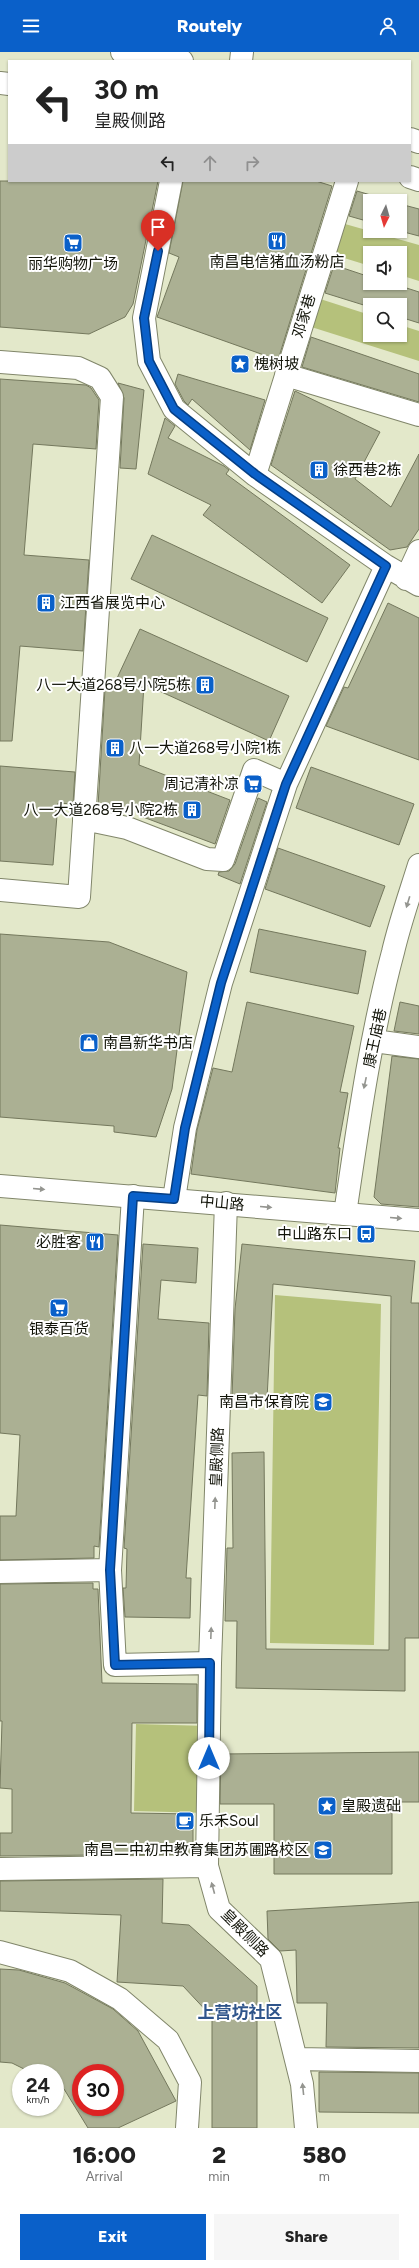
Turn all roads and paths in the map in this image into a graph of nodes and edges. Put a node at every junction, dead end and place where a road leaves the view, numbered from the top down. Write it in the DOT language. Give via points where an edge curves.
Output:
graph roads {
  1 [pos="122,52"];
  2 [pos="175,60"];
  3 [pos="171,182"];
  4 [pos="347,182"];
  5 [pos="0,362"];
  6 [pos="286,375"];
  7 [pos="419,415"];
  8 [pos="255,474"];
  9 [pos="419,550"];
  10 [pos="386,566"];
  11 [pos="413,582"];
  12 [pos="286,784"];
  13 [pos="84,819"];
  14 [pos="419,865"];
  15 [pos="0,890"];
  16 [pos="374,1040"];
  17 [pos="419,1046"];
  18 [pos="0,1186"];
  19 [pos="133,1196"];
  20 [pos="174,1199"];
  21 [pos="226,1203"];
  22 [pos="345,1214"];
  23 [pos="419,1220"];
  24 [pos="110,1570"];
  25 [pos="0,1572"];
  26 [pos="210,1663"];
  27 [pos="207,1866"];
  28 [pos="0,1869"];
  29 [pos="0,1952"];
  30 [pos="296,2058"];
  31 [pos="419,2061"];
  32 [pos="187,2128"];
  33 [pos="306,2128"];
  1 -- 2 [label="street"];
  3 -- 8 [label="street" via="144,318 149,361 174,409"];
  4 -- 6 [label="street, 邓家巷"];
  5 -- 13 [label="street" via="78,368 100,378 112,397"];
  6 -- 7 [label="street"];
  6 -- 8 [label="street, 邓家巷"];
  8 -- 10 [label="street"];
  9 -- 11 [label="street"];
  10 -- 11 [label="street"];
  10 -- 12 [label="street"];
  12 -- 13 [label="street" via="254,770 223,860 207,859 127,828"];
  12 -- 20 [label="street" via="221,983 187,1120"];
  13 -- 15 [label="street" via="79,897"];
  14 -- 16 [label="street, 康王庙巷, one-way" via="393,952"];
  16 -- 17 [label="street"];
  16 -- 22 [label="street, 康王庙巷, one-way" via="361,1101"];
  18 -- 19 [label="street, 中山路, one-way"];
  19 -- 20 [label="street, 中山路"];
  19 -- 24 [label="street"];
  20 -- 21 [label="street, 中山路"];
  21 -- 22 [label="street, 中山路, one-way"];
  26 -- 21 [label="street, 皇殿侧路, one-way"];
  22 -- 23 [label="street, 中山路, one-way"];
  24 -- 25 [label="street"];
  24 -- 26 [label="street" via="115,1665"];
  26 -- 27 [label="street, 皇殿侧路"];
  27 -- 28 [label="street"];
  30 -- 27 [label="street, 皇殿侧路, one-way" via="271,1959 219,1909"];
  29 -- 32 [label="street" via="70,1971 120,1999 168,2040 190,2082"];
  30 -- 31 [label="street"];
  33 -- 30 [label="street, 皇殿侧路, one-way" via="302,2084"];
}
